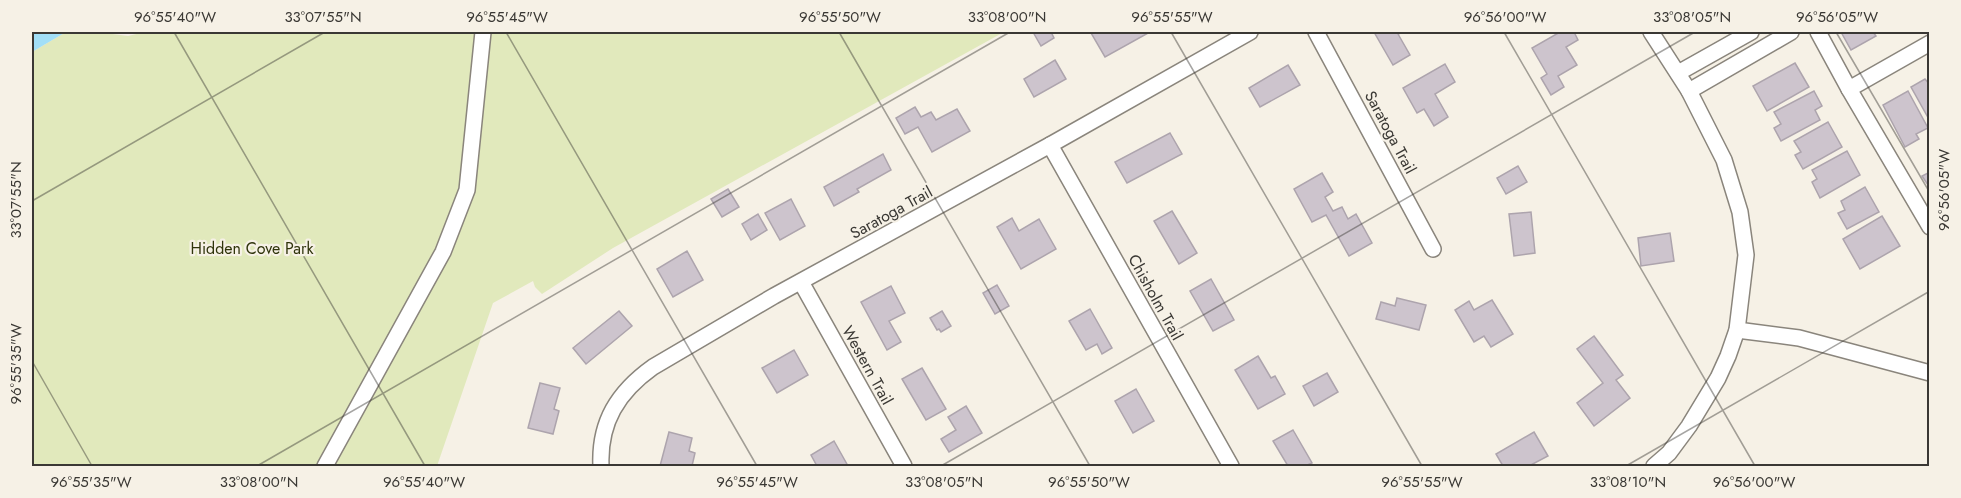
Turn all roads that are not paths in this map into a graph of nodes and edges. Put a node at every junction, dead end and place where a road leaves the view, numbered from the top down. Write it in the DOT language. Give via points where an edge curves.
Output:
graph roads {
  1 [pos="483,32"];
  2 [pos="1250,32"];
  3 [pos="1316,32"];
  4 [pos="1652,32"];
  5 [pos="1750,32"];
  6 [pos="1791,32"];
  7 [pos="1818,32"];
  8 [pos="1929,43"];
  9 [pos="1678,73"];
  10 [pos="1849,89"];
  11 [pos="1689,91"];
  12 [pos="1050,145"];
  13 [pos="1929,227"];
  14 [pos="1433,249"];
  15 [pos="801,282"];
  16 [pos="1737,330"];
  17 [pos="1929,373"];
  18 [pos="325,466"];
  19 [pos="602,466"];
  20 [pos="904,466"];
  21 [pos="1231,466"];
  22 [pos="1654,466"];
  1 -- 18 [label="street" via="467,190 460,211 443,252"];
  2 -- 12 [label="street, Saratoga Trail"];
  3 -- 14 [label="street, Saratoga Trail"];
  4 -- 9 [label="street"];
  5 -- 9 [label="street"];
  6 -- 11 [label="street"];
  7 -- 10 [label="street"];
  8 -- 10 [label="street"];
  9 -- 11 [label="street"];
  10 -- 13 [label="street"];
  11 -- 16 [label="street" via="1724,160 1740,212 1746,255"];
  12 -- 15 [label="street, Saratoga Trail"];
  12 -- 21 [label="street, Chisholm Trail"];
  15 -- 19 [label="street, Saratoga Trail" via="644,374 619,399 610,418 600,445"];
  15 -- 20 [label="street, Western Trail"];
  16 -- 17 [label="street" via="1799,338"];
  16 -- 22 [label="street" via="1718,378 1701,407 1669,453"];
}
